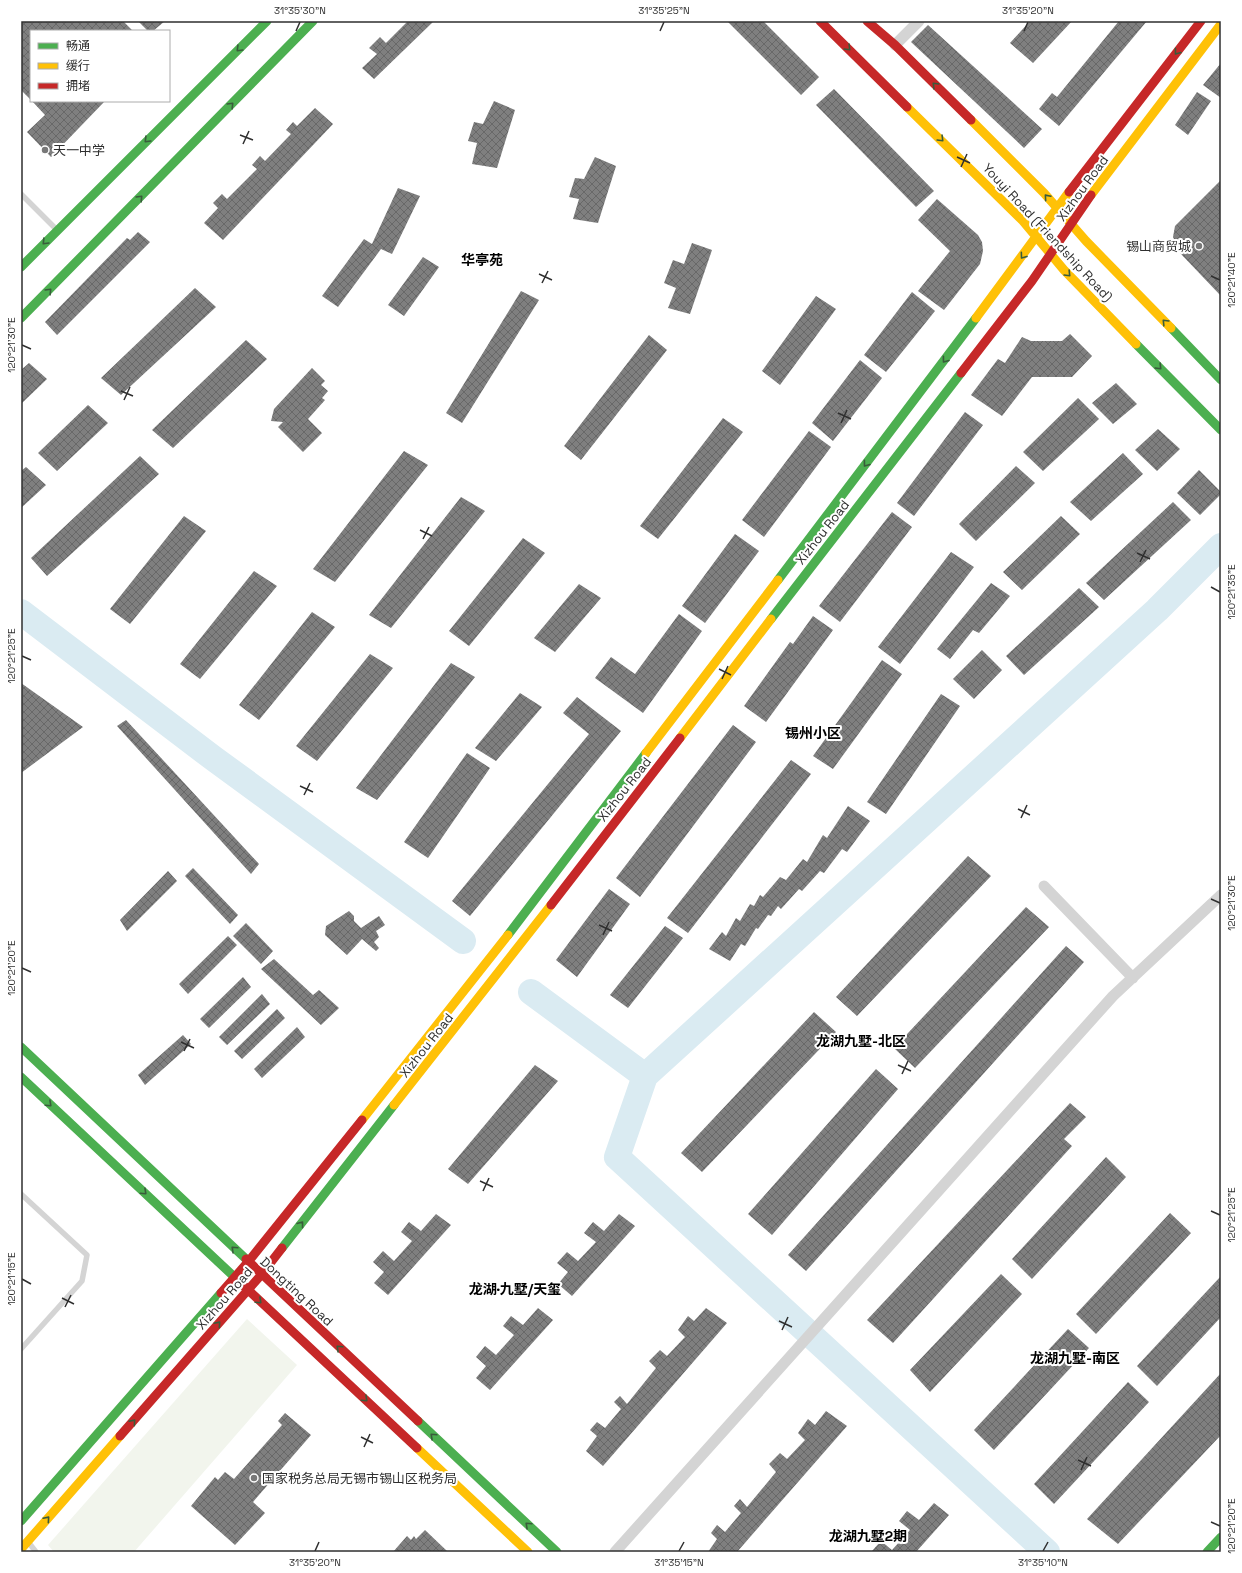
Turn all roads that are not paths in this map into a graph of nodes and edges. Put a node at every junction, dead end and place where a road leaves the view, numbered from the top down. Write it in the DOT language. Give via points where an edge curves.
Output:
graph roads {
  1 [pos="267,21"];
  2 [pos="314,21"];
  3 [pos="820,21"];
  4 [pos="867,21"];
  5 [pos="919,21"];
  6 [pos="1201,21"];
  7 [pos="1221,24"];
  8 [pos="895,46"];
  9 [pos="21,194"];
  10 [pos="1058,209"];
  11 [pos="1071,224"];
  12 [pos="57,230"];
  13 [pos="1037,238"];
  14 [pos="1050,254"];
  15 [pos="23,262"];
  16 [pos="21,318"];
  17 [pos="1221,380"];
  18 [pos="1221,430"];
  19 [pos="1044,886"];
  20 [pos="1221,896"];
  21 [pos="1133,978"];
  22 [pos="21,1048"];
  23 [pos="21,1077"];
  24 [pos="21,1194"];
  25 [pos="248,1262"];
  26 [pos="261,1275"];
  27 [pos="235,1277"];
  28 [pos="248,1290"];
  29 [pos="21,1349"];
  30 [pos="21,1521"];
  31 [pos="1221,1537"];
  32 [pos="27,1542"];
  33 [pos="21,1549"];
  34 [pos="36,1552"];
  35 [pos="528,1552"];
  36 [pos="557,1552"];
  37 [pos="615,1552"];
  38 [pos="1207,1552"];
  1 -- 12 [label="street, one-way"];
  16 -- 2 [label="street, one-way"];
  3 -- 13 [label="street, Youyi Road (Friendship Road), one-way" via="1023,220"];
  4 -- 8 [label="street, Youyi Road (Friendship Road)"];
  5 -- 8 [label="street"];
  6 -- 10 [label="street, Xizhou Road, one-way"];
  7 -- 11 [label="street, Xizhou Road"];
  10 -- 8 [label="street, Youyi Road (Friendship Road), one-way"];
  9 -- 12 [label="lane"];
  10 -- 11 [label="street, Youyi Road (Friendship Road)"];
  10 -- 13 [label="street, Xizhou Road"];
  11 -- 14 [label="street, Xizhou Road"];
  17 -- 11 [label="street, Youyi Road (Friendship Road), one-way"];
  12 -- 15 [label="street, one-way"];
  13 -- 14 [label="street, Youyi Road (Friendship Road)"];
  13 -- 25 [label="street, Xizhou Road, one-way" via="477,976"];
  14 -- 18 [label="street, Youyi Road (Friendship Road), one-way"];
  26 -- 14 [label="street, Xizhou Road, one-way" via="487,988"];
  19 -- 21 [label="street"];
  20 -- 21 [label="street"];
  21 -- 37 [label="street" via="1113,996"];
  25 -- 22 [label="street, Dongting Road, one-way"];
  23 -- 27 [label="street, one-way"];
  24 -- 29 [label="lane" via="87,1255 82,1281"];
  25 -- 26 [label="street, Dongting Road"];
  25 -- 27 [label="street, Xizhou Road"];
  26 -- 28 [label="street, Xizhou Road"];
  36 -- 26 [label="street, Dongting Road, one-way"];
  27 -- 28 [label="street"];
  27 -- 30 [label="street, Xizhou Road"];
  32 -- 28 [label="street, Xizhou Road, one-way"];
  28 -- 35 [label="street, one-way"];
  31 -- 38 [label="street"];
  32 -- 33 [label="street, Xizhou Road"];
  32 -- 34 [label="lane"];
}
